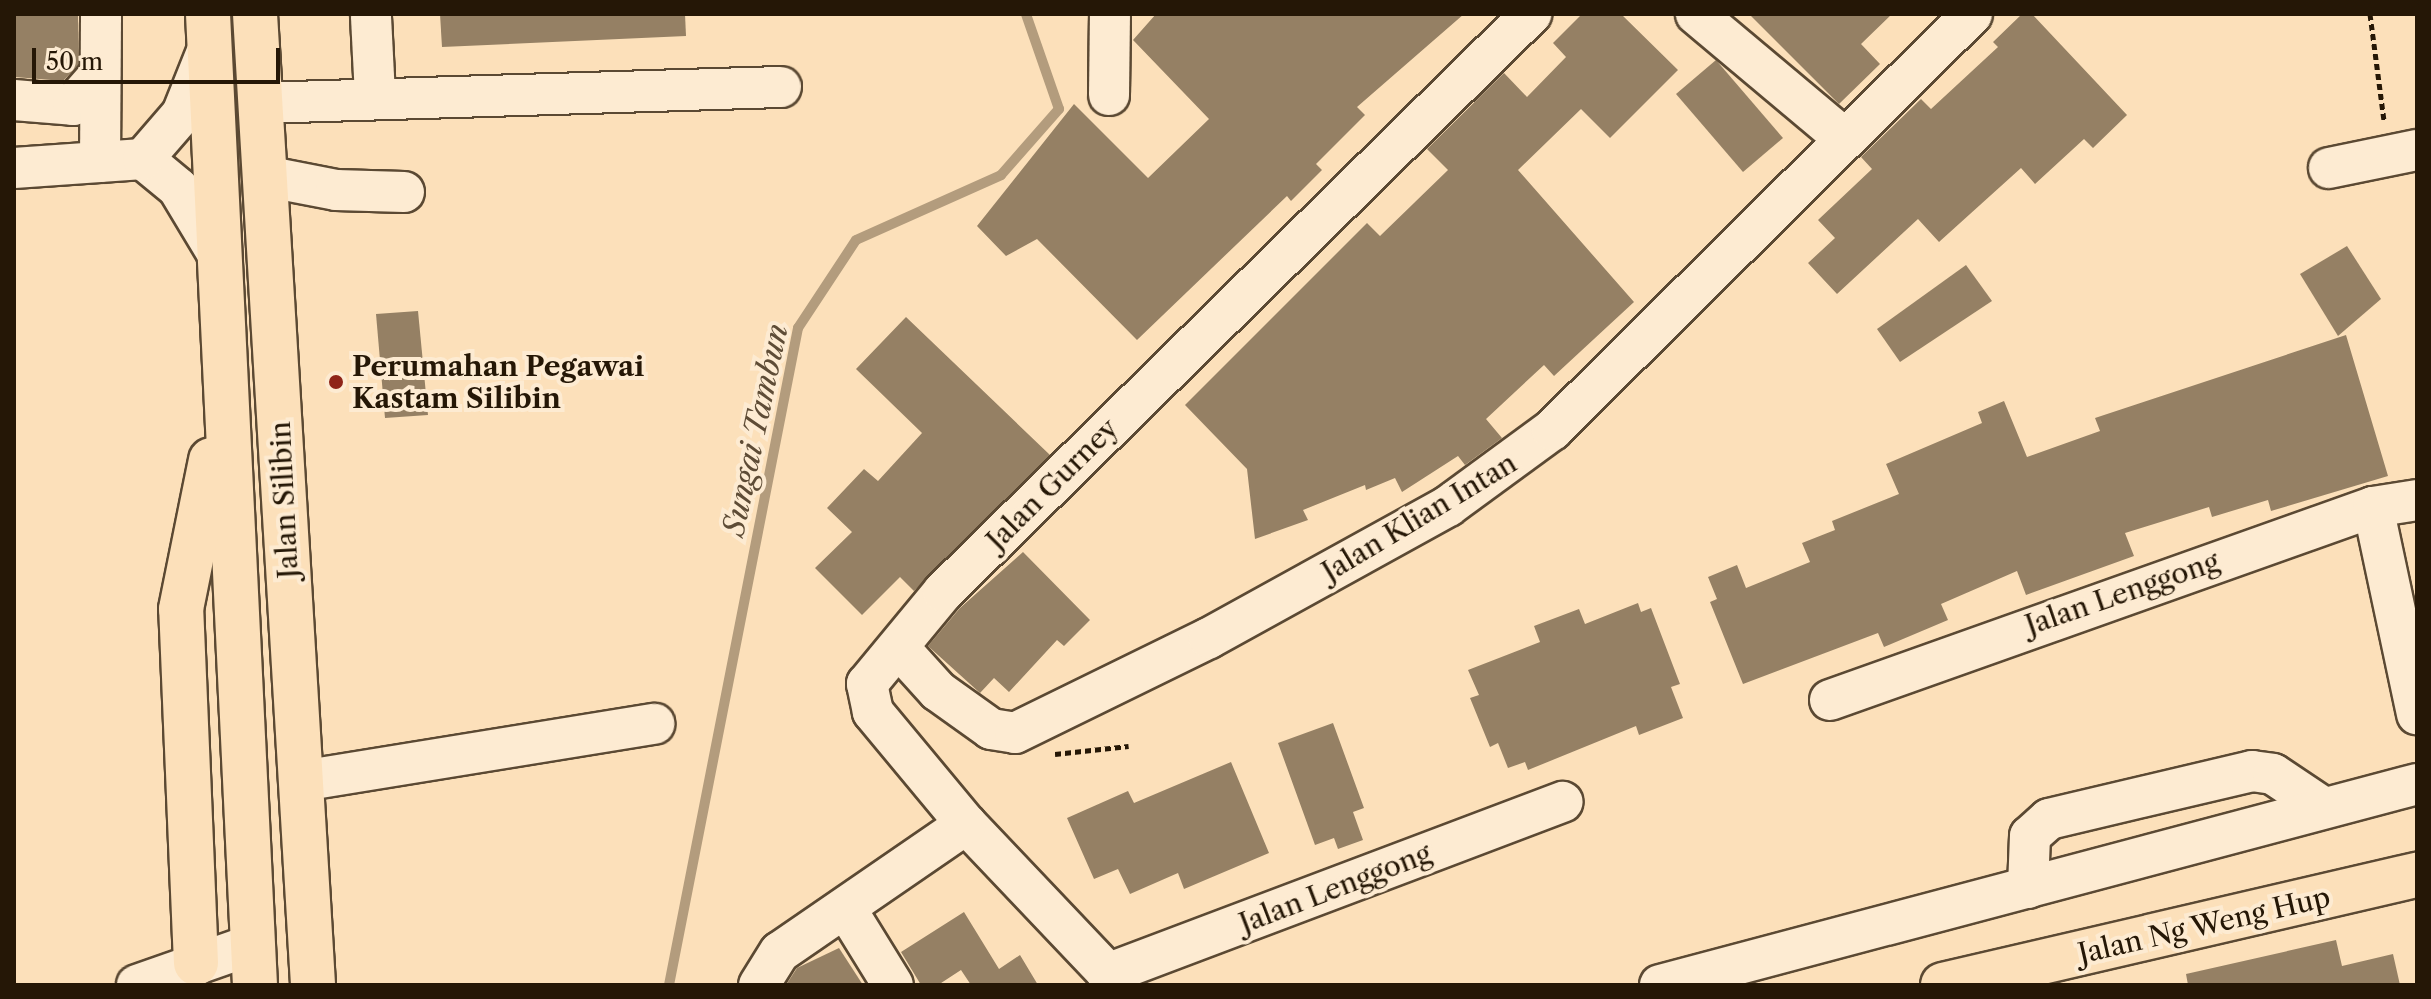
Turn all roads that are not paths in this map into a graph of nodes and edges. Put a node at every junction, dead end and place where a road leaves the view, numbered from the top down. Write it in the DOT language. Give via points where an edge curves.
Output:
graph roads {
  1 [pos="101,14"];
  2 [pos="255,14"];
  3 [pos="1110,14"];
  4 [pos="1531,14"];
  5 [pos="1696,14"];
  6 [pos="1972,14"];
  7 [pos="371,17"];
  8 [pos="209,28"];
  9 [pos="100,74"];
  10 [pos="781,87"];
  11 [pos="1109,95"];
  12 [pos="375,97"];
  13 [pos="14,100"];
  14 [pos="260,103"];
  15 [pos="1844,138"];
  16 [pos="2405,151"];
  17 [pos="143,159"];
  18 [pos="100,162"];
  19 [pos="14,168"];
  20 [pos="2329,168"];
  21 [pos="264,176"];
  22 [pos="404,192"];
  23 [pos="221,260"];
  24 [pos="227,401"];
  25 [pos="2417,500"];
  26 [pos="2373,507"];
  27 [pos="2405,586"];
  28 [pos="899,648"];
  29 [pos="1830,700"];
  30 [pos="2417,714"];
  31 [pos="654,724"];
  32 [pos="2417,784"];
  33 [pos="302,795"];
  34 [pos="1563,802"];
  35 [pos="2324,808"];
  36 [pos="966,824"];
  37 [pos="2417,875"];
  38 [pos="2028,888"];
  39 [pos="846,909"];
  40 [pos="253,965"];
  41 [pos="196,974"];
  42 [pos="1113,980"];
  43 [pos="137,985"];
  44 [pos="313,985"];
  45 [pos="759,985"];
  46 [pos="893,985"];
  47 [pos="1660,985"];
  48 [pos="1943,985"];
  1 -- 9 [label="street"];
  2 -- 14 [label="main road, Jalan Silibin"];
  3 -- 11 [label="street"];
  4 -- 28 [label="street, Jalan Gurney" via="943,592"];
  5 -- 15 [label="street"];
  6 -- 15 [label="street, Jalan Klian Intan"];
  7 -- 12 [label="street"];
  8 -- 17 [label="street" via="194,93 170,132"];
  8 -- 23 [label="main road, Jalan Silibin"];
  9 -- 13 [label="street" via="73,105"];
  9 -- 18 [label="street"];
  10 -- 12 [label="street"];
  12 -- 14 [label="street"];
  14 -- 21 [label="main road, Jalan Silibin"];
  15 -- 28 [label="street, Jalan Klian Intan" via="1518,459 1448,506 1209,638 1015,733 991,729 938,691"];
  16 -- 20 [label="street"];
  17 -- 18 [label="street"];
  17 -- 23 [label="street" via="186,198"];
  18 -- 19 [label="street"];
  21 -- 22 [label="street" via="336,190"];
  21 -- 23 [label="main road" via="240,194"];
  21 -- 33 [label="main road, Jalan Silibin"];
  23 -- 24 [label="main road, Jalan Silibin"];
  24 -- 40 [label="main road, Jalan Silibin"];
  24 -- 41 [label="main road" via="181,609"];
  25 -- 26 [label="street, Jalan Lenggong"];
  26 -- 27 [label="street"];
  26 -- 29 [label="street, Jalan Lenggong"];
  27 -- 30 [label="street"];
  28 -- 36 [label="street, Jalan Gurney" via="867,684 865,698"];
  31 -- 33 [label="street"];
  32 -- 35 [label="street"];
  33 -- 40 [label="main road" via="282,851 279,920"];
  33 -- 44 [label="main road, Jalan Silibin"];
  34 -- 42 [label="street, Jalan Lenggong"];
  35 -- 38 [label="street"];
  35 -- 38 [label="street" via="2273,774 2252,771 2049,819 2030,836"];
  36 -- 39 [label="street"];
  36 -- 42 [label="street, Jalan Gurney"];
  37 -- 48 [label="main road, Jalan Ng Weng Hup"];
  38 -- 47 [label="street"];
  39 -- 45 [label="street" via="780,952"];
  39 -- 46 [label="street"];
  40 -- 41 [label="street"];
  41 -- 43 [label="street"];
}
